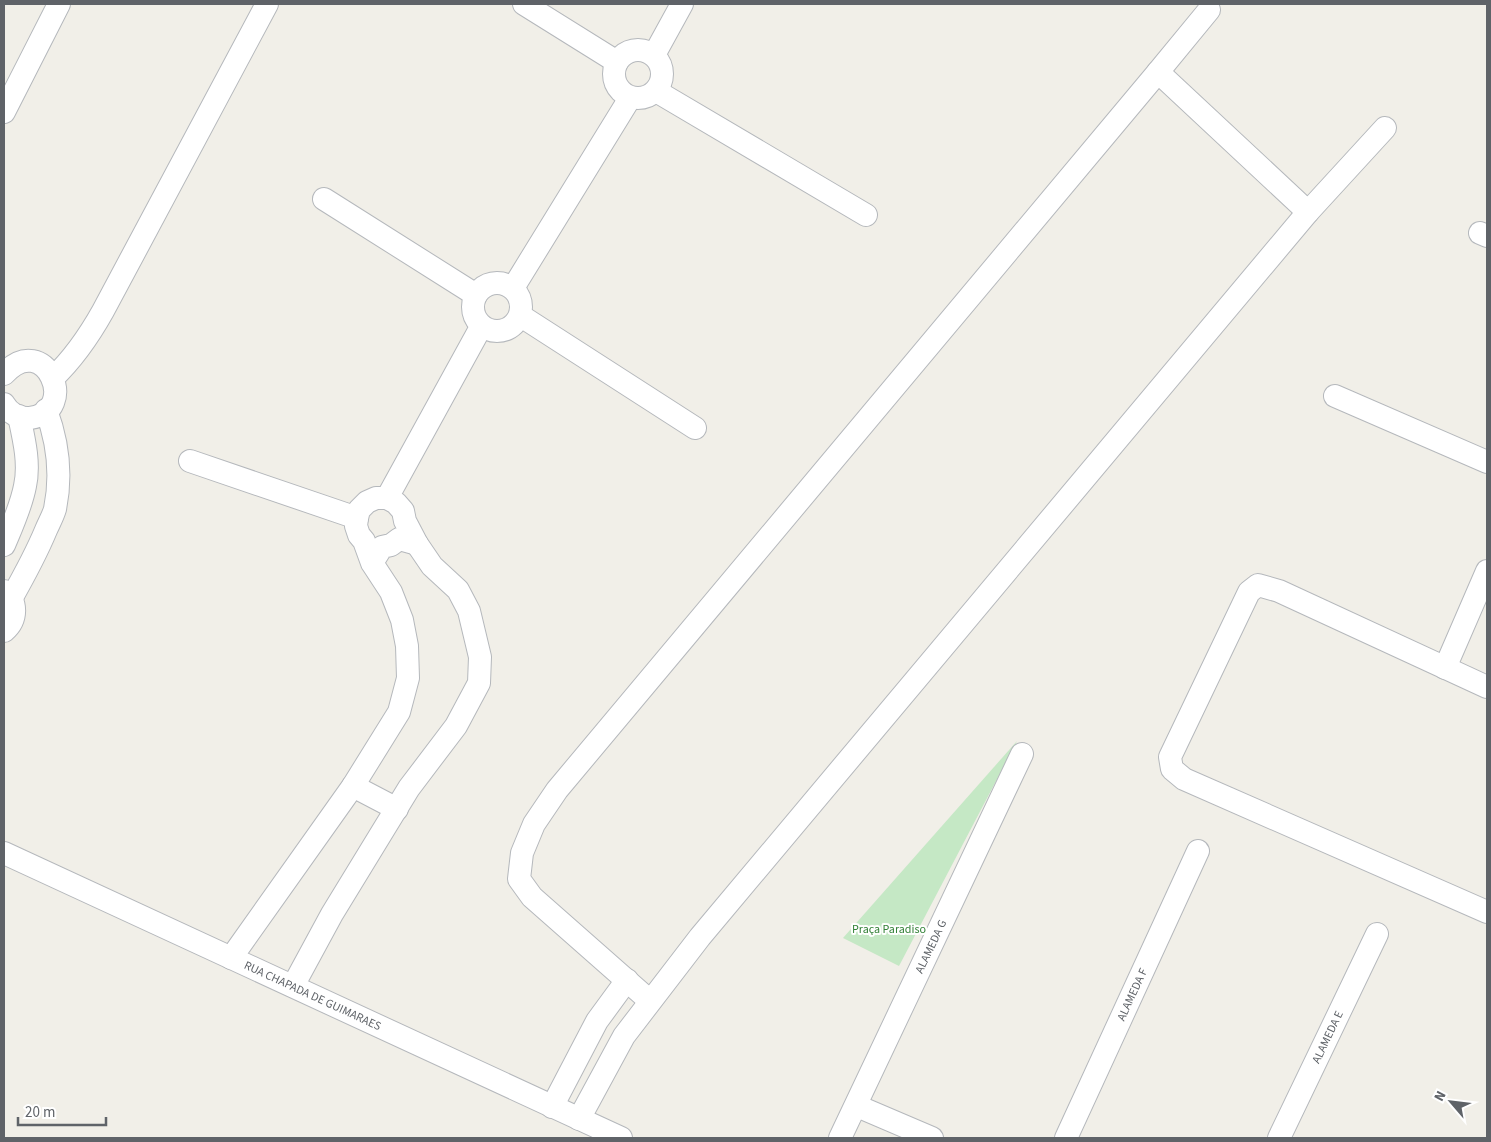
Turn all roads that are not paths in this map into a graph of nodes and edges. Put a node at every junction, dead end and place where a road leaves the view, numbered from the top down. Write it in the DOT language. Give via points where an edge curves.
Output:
graph roads {
  1 [pos="59,4"];
  2 [pos="267,4"];
  3 [pos="524,4"];
  4 [pos="682,4"];
  5 [pos="1209,10"];
  6 [pos="654,54"];
  7 [pos="617,62"];
  8 [pos="1158,72"];
  9 [pos="656,91"];
  10 [pos="630,98"];
  11 [pos="4,112"];
  12 [pos="1385,128"];
  13 [pos="324,198"];
  14 [pos="1308,212"];
  15 [pos="866,215"];
  16 [pos="513,288"];
  17 [pos="476,295"];
  18 [pos="520,316"];
  19 [pos="481,327"];
  20 [pos="6,369"];
  21 [pos="53,378"];
  22 [pos="1335,396"];
  23 [pos="12,410"];
  24 [pos="46,410"];
  25 [pos="695,428"];
  26 [pos="1485,457"];
  27 [pos="190,461"];
  28 [pos="387,498"];
  29 [pos="357,518"];
  30 [pos="417,544"];
  31 [pos="4,545"];
  32 [pos="372,563"];
  33 [pos="1487,571"];
  34 [pos="7,595"];
  35 [pos="4,631"];
  36 [pos="1445,668"];
  37 [pos="1487,687"];
  38 [pos="1022,754"];
  39 [pos="353,786"];
  40 [pos="396,809"];
  41 [pos="1198,851"];
  42 [pos="4,853"];
  43 [pos="1487,912"];
  44 [pos="1377,934"];
  45 [pos="231,958"];
  46 [pos="627,980"];
  47 [pos="293,986"];
  48 [pos="650,1001"];
  49 [pos="857,1106"];
  50 [pos="552,1107"];
  51 [pos="579,1119"];
  52 [pos="621,1138"];
  53 [pos="840,1138"];
  54 [pos="932,1138"];
  55 [pos="1066,1138"];
  56 [pos="1279,1138"];
  1 -- 11 [label="street"];
  2 -- 21 [label="street" via="86,342"];
  3 -- 7 [label="street"];
  4 -- 6 [label="street"];
  5 -- 8 [label="street"];
  6 -- 7 [label="street" via="634,50"];
  6 -- 9 [label="street" via="662,73"];
  7 -- 10 [label="street" via="614,78 622,93"];
  8 -- 14 [label="street"];
  8 -- 46 [label="street" via="557,790 534,824 522,853 519,879 532,897"];
  9 -- 10 [label="street" via="639,99"];
  9 -- 15 [label="street"];
  10 -- 16 [label="street"];
  12 -- 14 [label="street"];
  13 -- 17 [label="street"];
  14 -- 48 [label="street" via="700,937"];
  16 -- 17 [label="street" via="493,283"];
  16 -- 18 [label="street" via="520,296"];
  17 -- 19 [label="street" via="473,312"];
  18 -- 19 [label="street" via="508,330 489,331"];
  18 -- 25 [label="street"];
  19 -- 28 [label="street"];
  20 -- 21 [label="street" via="17,363 34,362"];
  21 -- 24 [label="street" via="55,395"];
  22 -- 26 [label="street"];
  23 -- 24 [label="street" via="29,418"];
  23 -- 31 [label="street" via="25,444 26,486"];
  24 -- 34 [label="street" via="55,433 58,456 55,510 30,565"];
  27 -- 29 [label="street"];
  28 -- 29 [label="street" via="367,502 359,510"];
  28 -- 30 [label="street" via="403,511"];
  29 -- 32 [label="street" via="356,526"];
  30 -- 32 [label="street" via="399,539 382,547"];
  30 -- 40 [label="street" via="432,566 458,590 469,611 480,657 479,683 456,726"];
  32 -- 39 [label="street" via="391,592 402,620 408,678 398,712"];
  33 -- 36 [label="street"];
  34 -- 35 [label="street" via="14,605 13,619"];
  36 -- 37 [label="street"];
  36 -- 43 [label="street" via="1280,591 1258,585 1249,592 1170,757 1172,769 1184,779"];
  38 -- 49 [label="street, ALAMEDA G"];
  39 -- 40 [label="street"];
  39 -- 45 [label="street"];
  40 -- 47 [label="street" via="332,914"];
  41 -- 55 [label="street, ALAMEDA F"];
  42 -- 45 [label="street, RUA CHAPADA DE GUIMARAES"];
  44 -- 56 [label="street, ALAMEDA E"];
  45 -- 47 [label="street, RUA CHAPADA DE GUIMARAES"];
  46 -- 48 [label="street"];
  46 -- 50 [label="street" via="597,1021"];
  47 -- 50 [label="street, RUA CHAPADA DE GUIMARAES"];
  48 -- 51 [label="street" via="624,1036"];
  49 -- 53 [label="street, ALAMEDA G"];
  49 -- 54 [label="street"];
  50 -- 51 [label="street, RUA CHAPADA DE GUIMARAES"];
  51 -- 52 [label="street, RUA CHAPADA DE GUIMARAES"];
}
